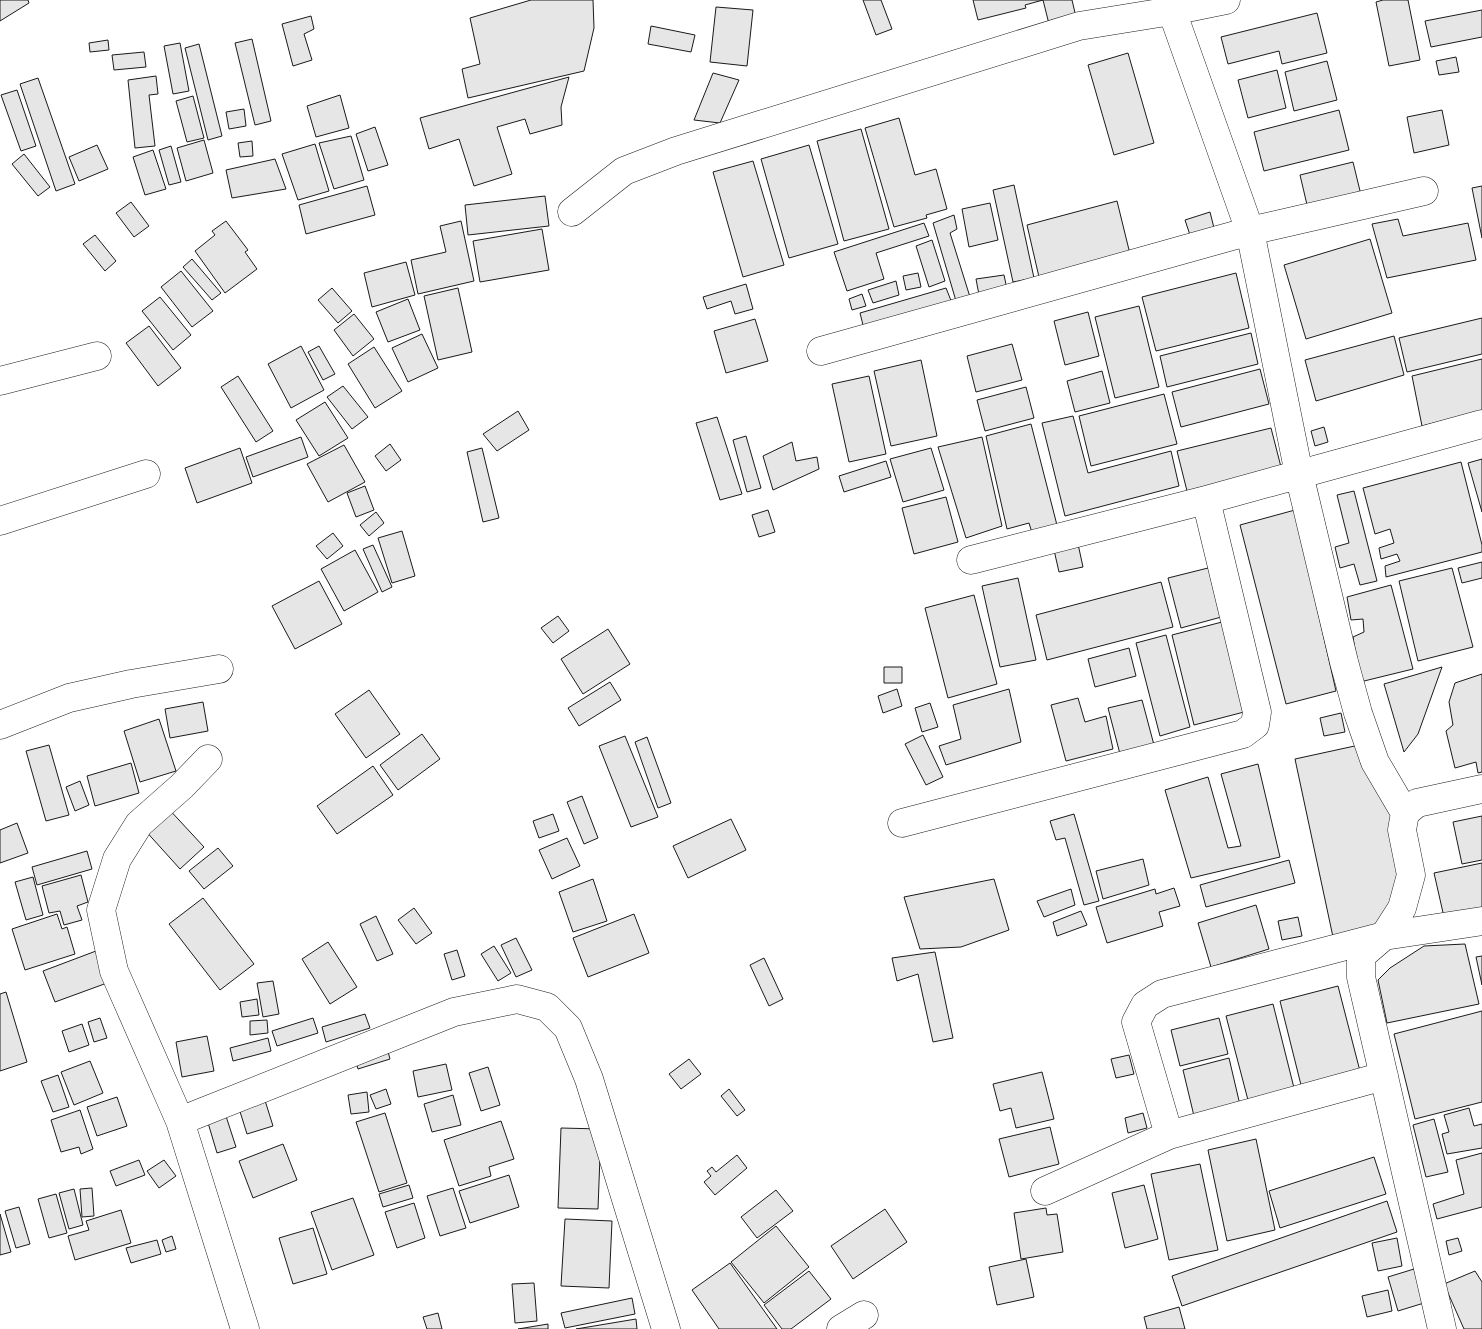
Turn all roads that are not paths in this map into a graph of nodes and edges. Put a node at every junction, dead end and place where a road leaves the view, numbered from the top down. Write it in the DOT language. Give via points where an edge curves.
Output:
graph roads {
  1 [pos="1226,0"];
  2 [pos="1172,12"];
  3 [pos="1424,191"];
  4 [pos="572,212"];
  5 [pos="1250,231"];
  6 [pos="821,351"];
  7 [pos="97,356"];
  8 [pos="0,381"];
  9 [pos="1482,424"];
  10 [pos="146,474"];
  11 [pos="1299,474"];
  12 [pos="1206,500"];
  13 [pos="0,521"];
  14 [pos="971,560"];
  15 [pos="219,669"];
  16 [pos="0,725"];
  17 [pos="208,759"];
  18 [pos="1482,789"];
  19 [pos="1405,813"];
  20 [pos="902,823"];
  21 [pos="1482,921"];
  22 [pos="1384,936"];
  23 [pos="1384,1076"];
  24 [pos="180,1121"];
  25 [pos="1169,1135"];
  26 [pos="1045,1191"];
  27 [pos="864,1315"];
  28 [pos="245,1329"];
  29 [pos="666,1329"];
  30 [pos="841,1329"];
  31 [pos="1442,1329"];
  1 -- 2 [label="street"];
  2 -- 4 [label="street" via="1079,26 676,151 624,171"];
  2 -- 5 [label="street"];
  3 -- 5 [label="street"];
  5 -- 6 [label="street"];
  5 -- 11 [label="street"];
  7 -- 8 [label="street"];
  9 -- 11 [label="street"];
  10 -- 13 [label="street"];
  11 -- 12 [label="street"];
  11 -- 19 [label="street" via="1358,713 1375,762"];
  12 -- 14 [label="street"];
  12 -- 20 [label="street" via="1257,712 1255,725 1243,734"];
  15 -- 16 [label="street" via="69,698"];
  17 -- 24 [label="street" via="139,824 117,859 101,910 114,972"];
  18 -- 19 [label="street" via="1417,803"];
  19 -- 22 [label="street" via="1402,830 1411,875 1402,908"];
  21 -- 22 [label="street"];
  22 -- 23 [label="street" via="1361,956 1361,977"];
  22 -- 25 [label="street" via="1162,994 1145,1005 1136,1022"];
  23 -- 25 [label="street"];
  23 -- 31 [label="street"];
  24 -- 28 [label="street"];
  24 -- 29 [label="street" via="454,1012 516,1000 547,1007 568,1028 589,1079"];
  25 -- 26 [label="street"];
  27 -- 30 [label="street"];
}
